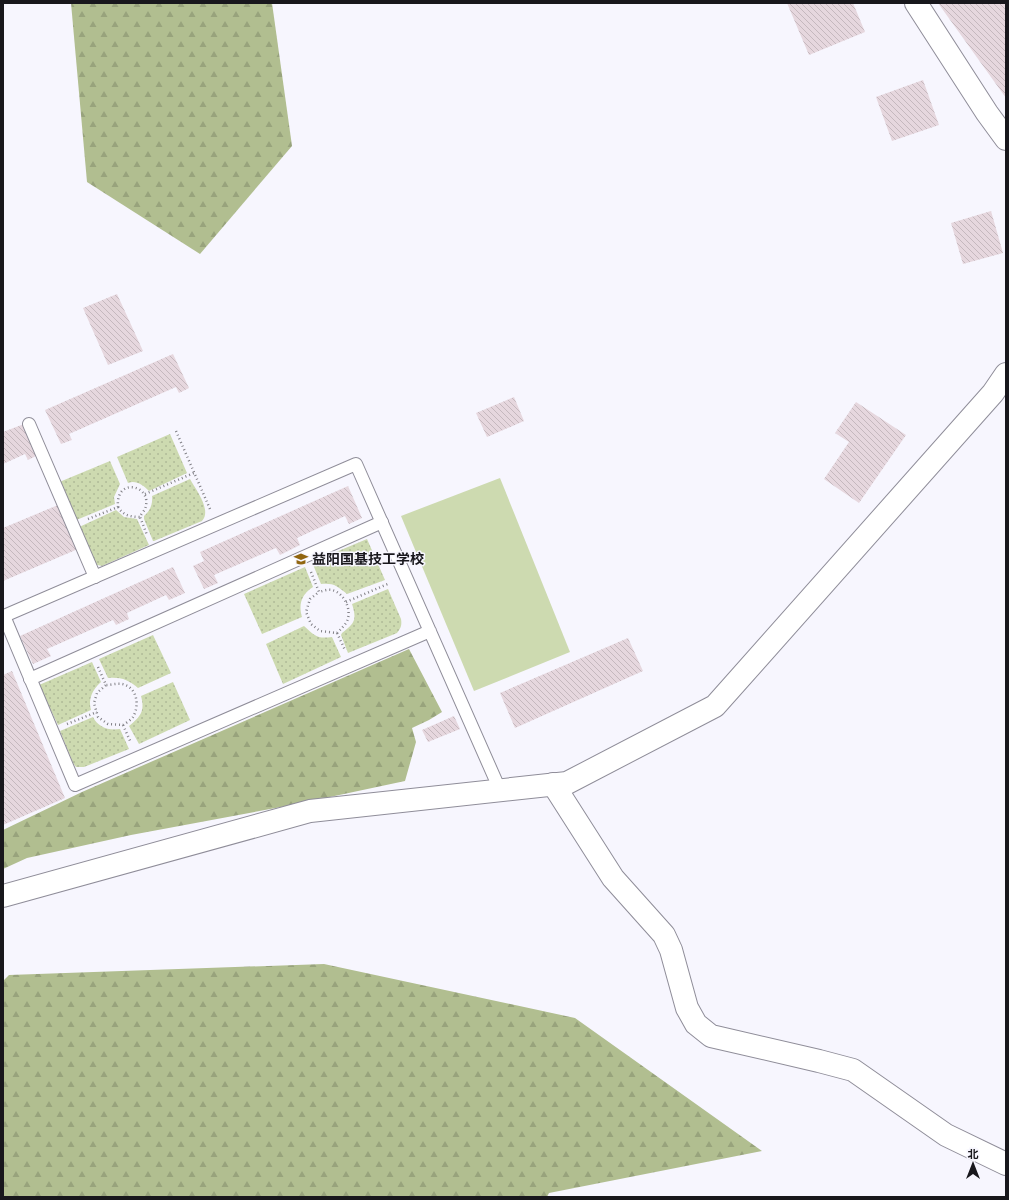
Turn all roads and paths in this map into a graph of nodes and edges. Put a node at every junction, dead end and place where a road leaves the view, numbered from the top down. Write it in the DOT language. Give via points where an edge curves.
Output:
graph roads {
  1 [pos="916,3"];
  2 [pos="1006,139"];
  3 [pos="1006,374"];
  4 [pos="29,424"];
  5 [pos="176,431"];
  6 [pos="194,473"];
  7 [pos="145,494"];
  8 [pos="118,507"];
  9 [pos="140,517"];
  10 [pos="382,522"];
  11 [pos="216,524"];
  12 [pos="72,525"];
  13 [pos="154,551"];
  14 [pos="304,557"];
  15 [pos="95,577"];
  16 [pos="406,577"];
  17 [pos="319,592"];
  18 [pos="346,602"];
  19 [pos="430,631"];
  20 [pos="92,652"];
  21 [pos="30,679"];
  22 [pos="106,685"];
  23 [pos="97,712"];
  24 [pos="52,730"];
  25 [pos="553,784"];
  26 [pos="500,790"];
  27 [pos="3,896"];
  28 [pos="1006,1164"];
  1 -- 2 [label="street" via="986,113"];
  3 -- 25 [label="street" via="993,393 715,706 567,783"];
  4 -- 12 [label="lane"];
  5 -- 6 [label="path"];
  6 -- 7 [label="path"];
  6 -- 11 [label="path"];
  7 -- 8 [label="path" via="132,487 124,489 117,500"];
  7 -- 9 [label="path" via="147,500"];
  8 -- 9 [label="path" via="122,513"];
  8 -- 12 [label="path"];
  9 -- 13 [label="path"];
  10 -- 11 [label="lane" via="356,464"];
  10 -- 14 [label="lane"];
  10 -- 16 [label="lane"];
  11 -- 13 [label="lane"];
  12 -- 15 [label="lane"];
  13 -- 15 [label="lane"];
  14 -- 17 [label="path"];
  14 -- 20 [label="lane"];
  15 -- 21 [label="lane" via="4,616"];
  16 -- 18 [label="path"];
  16 -- 19 [label="lane"];
  17 -- 18 [label="path" via="330,590 340,593"];
  17 -- 18 [label="path" via="310,599 306,612 311,624 320,631 337,632 346,622 349,612"];
  19 -- 24 [label="lane" via="75,785"];
  19 -- 26 [label="lane"];
  20 -- 21 [label="lane"];
  20 -- 22 [label="path"];
  21 -- 24 [label="lane"];
  22 -- 23 [label="path" via="97,692 94,703"];
  22 -- 23 [label="path" via="120,683 130,687 136,696 137,707 132,718 123,725 108,724 98,717"];
  23 -- 24 [label="path"];
  25 -- 26 [label="street"];
  25 -- 28 [label="street" via="613,878 664,935 688,1008 696,1024 711,1036 853,1070 946,1135"];
  26 -- 27 [label="street" via="310,811"];
}
